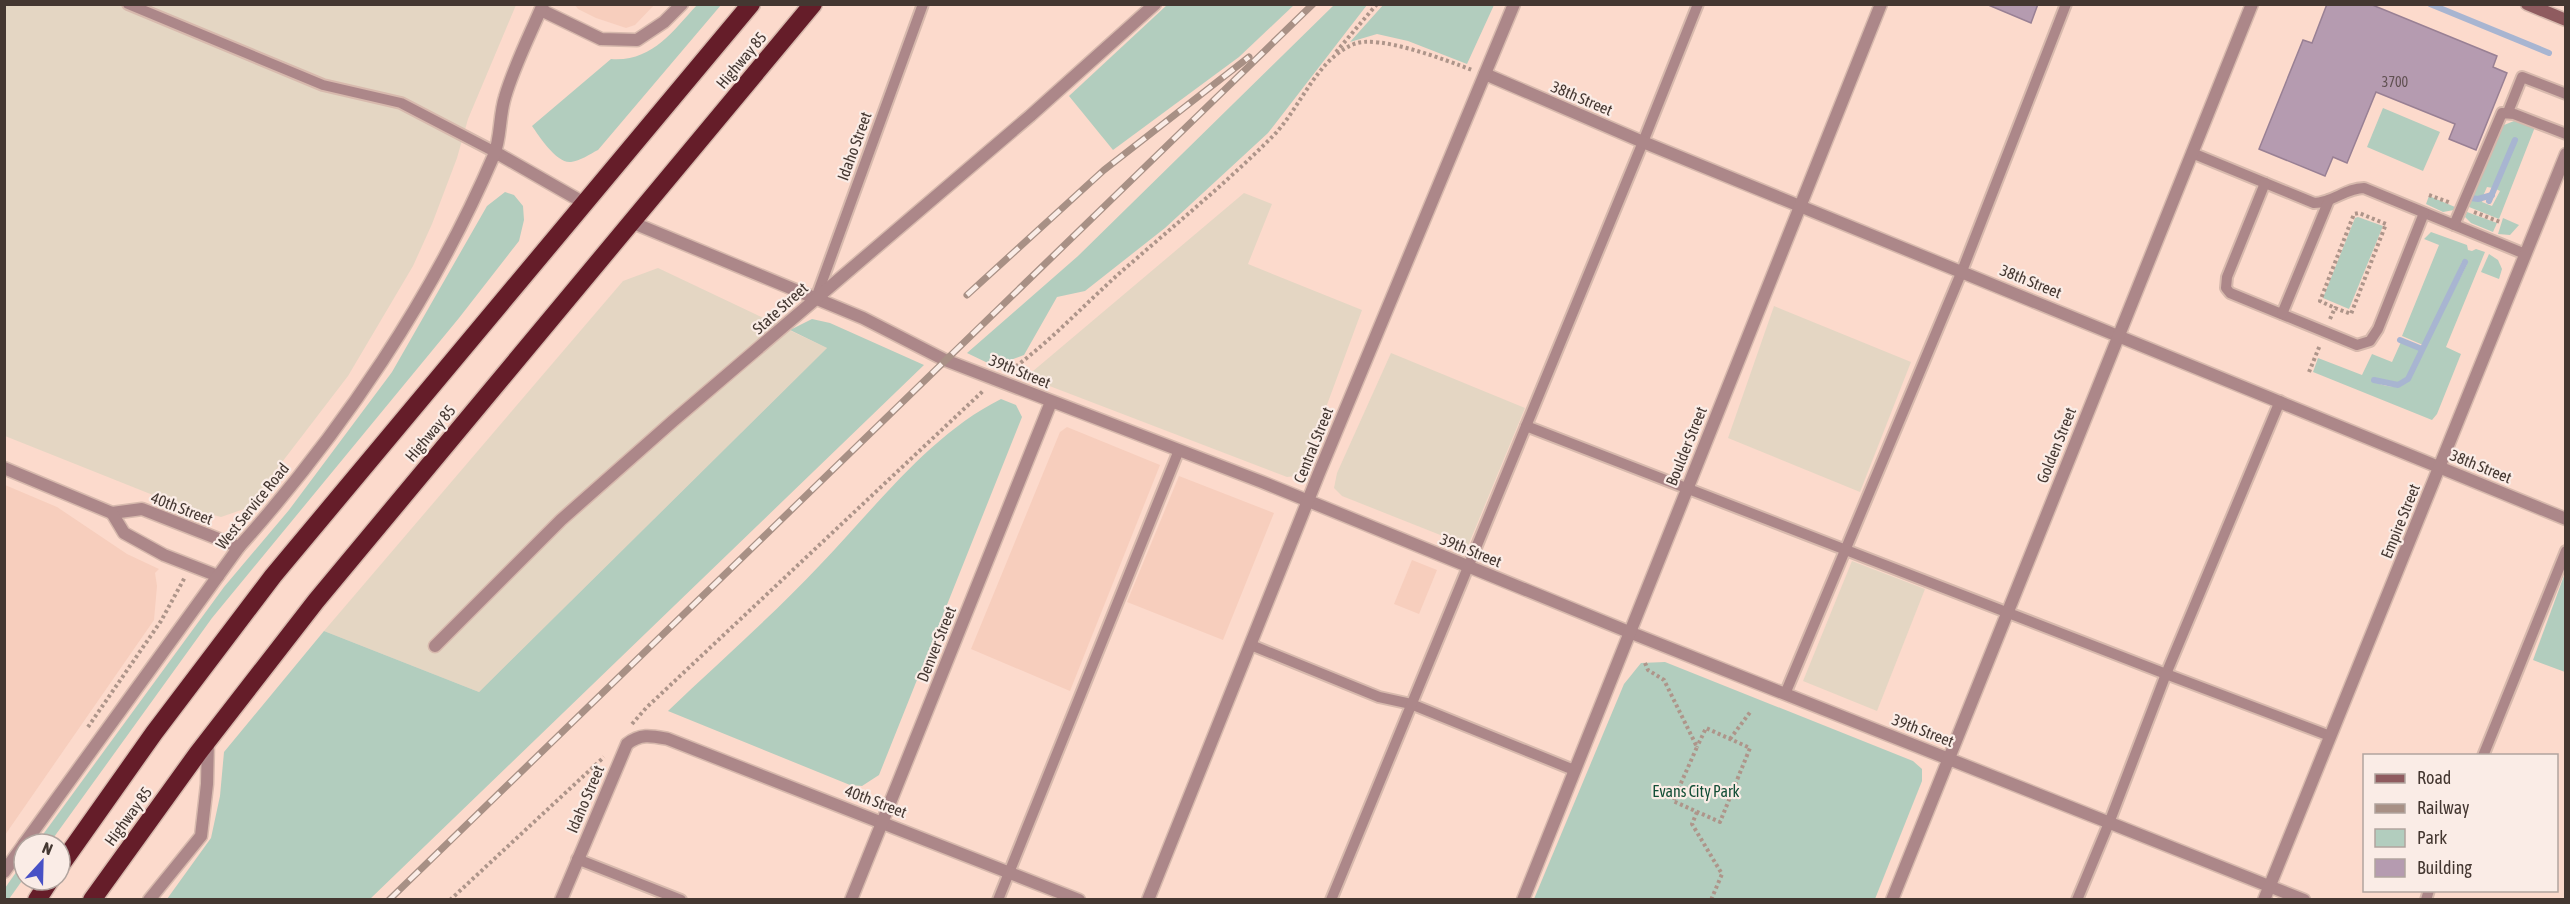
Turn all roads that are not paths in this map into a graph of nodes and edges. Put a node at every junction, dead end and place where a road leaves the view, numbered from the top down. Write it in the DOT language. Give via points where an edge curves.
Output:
graph roads {
  1 [pos="128,4"];
  2 [pos="682,4"];
  3 [pos="751,4"];
  4 [pos="813,4"];
  5 [pos="923,4"];
  6 [pos="1155,4"];
  7 [pos="1514,4"];
  8 [pos="1698,4"];
  9 [pos="1881,4"];
  10 [pos="2066,4"];
  11 [pos="2252,4"];
  12 [pos="2527,4"];
  13 [pos="542,8"];
  14 [pos="2565,20"];
  15 [pos="1485,74"];
  16 [pos="2565,94"];
  17 [pos="2508,112"];
  18 [pos="2565,134"];
  19 [pos="1643,142"];
  20 [pos="495,152"];
  21 [pos="2192,153"];
  22 [pos="2565,154"];
  23 [pos="2265,183"];
  24 [pos="2329,200"];
  25 [pos="586,204"];
  26 [pos="1800,205"];
  27 [pos="2424,213"];
  28 [pos="631,222"];
  29 [pos="2454,225"];
  30 [pos="2525,254"];
  31 [pos="1962,271"];
  32 [pos="816,298"];
  33 [pos="2282,314"];
  34 [pos="2118,334"];
  35 [pos="2280,401"];
  36 [pos="1052,402"];
  37 [pos="1526,426"];
  38 [pos="1179,450"];
  39 [pos="2439,467"];
  40 [pos="4,468"];
  41 [pos="1686,489"];
  42 [pos="1308,502"];
  43 [pos="112,513"];
  44 [pos="2565,519"];
  45 [pos="238,548"];
  46 [pos="1846,551"];
  47 [pos="2565,551"];
  48 [pos="1467,567"];
  49 [pos="218,576"];
  50 [pos="2007,612"];
  51 [pos="1629,632"];
  52 [pos="1251,645"];
  53 [pos="435,646"];
  54 [pos="2166,674"];
  55 [pos="1785,694"];
  56 [pos="1411,704"];
  57 [pos="2330,736"];
  58 [pos="660,738"];
  59 [pos="208,740"];
  60 [pos="2484,754"];
  61 [pos="1950,759"];
  62 [pos="1574,770"];
  63 [pos="883,822"];
  64 [pos="2109,823"];
  65 [pos="33,832"];
  66 [pos="72,849"];
  67 [pos="578,859"];
  68 [pos="1010,872"];
  69 [pos="2270,885"];
  70 [pos="92,900"];
  71 [pos="149,900"];
  72 [pos="561,900"];
  73 [pos="681,900"];
  74 [pos="851,900"];
  75 [pos="999,900"];
  76 [pos="1078,900"];
  77 [pos="1148,900"];
  78 [pos="1331,900"];
  79 [pos="1523,900"];
  80 [pos="1892,900"];
  81 [pos="2077,900"];
  82 [pos="2264,900"];
  83 [pos="2304,900"];
  1 -- 20 [label="lane" via="323,85 401,103"];
  2 -- 13 [label="street" via="637,40 601,39"];
  3 -- 25 [label="highway, Highway 85"];
  4 -- 28 [label="highway, Highway 85"];
  5 -- 32 [label="lane, Idaho Street"];
  6 -- 32 [label="street, State Street" via="1030,117"];
  7 -- 15 [label="street, Central Street"];
  8 -- 19 [label="lane"];
  9 -- 26 [label="street, Boulder Street"];
  10 -- 31 [label="lane"];
  11 -- 21 [label="street, Golden Street"];
  12 -- 14 [label="main road"];
  13 -- 20 [label="street, West Service Road" via="505,96"];
  15 -- 19 [label="street, 38th Street"];
  15 -- 42 [label="street, Central Street"];
  16 -- 17 [label="lane" via="2522,77"];
  17 -- 18 [label="lane"];
  17 -- 29 [label="lane" via="2499,117"];
  19 -- 26 [label="street, 38th Street"];
  19 -- 37 [label="lane"];
  20 -- 25 [label="street"];
  20 -- 45 [label="street, West Service Road" via="430,282 377,366 339,422"];
  21 -- 23 [label="lane"];
  21 -- 34 [label="street, Golden Street"];
  22 -- 30 [label="street, Empire Street"];
  23 -- 24 [label="lane" via="2314,203"];
  23 -- 33 [label="lane" via="2226,288"];
  24 -- 27 [label="lane" via="2364,188"];
  24 -- 33 [label="lane"];
  25 -- 66 [label="highway, Highway 85" via="273,576"];
  26 -- 31 [label="street, 38th Street"];
  26 -- 41 [label="street, Boulder Street"];
  27 -- 29 [label="lane"];
  27 -- 33 [label="lane" via="2370,341 2357,345"];
  28 -- 32 [label="street, 39th Street"];
  28 -- 59 [label="highway, Highway 85" via="316,601"];
  29 -- 30 [label="lane"];
  30 -- 39 [label="street, Empire Street"];
  31 -- 34 [label="street, 38th Street"];
  31 -- 46 [label="lane"];
  32 -- 36 [label="street, 39th Street" via="945,360"];
  32 -- 53 [label="street, State Street" via="561,520"];
  34 -- 35 [label="street, 38th Street"];
  34 -- 50 [label="street, Golden Street"];
  35 -- 39 [label="street, 38th Street"];
  35 -- 54 [label="lane"];
  36 -- 38 [label="street, 39th Street"];
  36 -- 63 [label="street, Denver Street"];
  37 -- 41 [label="lane"];
  37 -- 48 [label="lane"];
  38 -- 42 [label="street, 39th Street"];
  38 -- 68 [label="lane"];
  39 -- 44 [label="street, 38th Street"];
  39 -- 57 [label="street, Empire Street"];
  40 -- 43 [label="street"];
  41 -- 46 [label="lane"];
  41 -- 51 [label="street, Boulder Street"];
  42 -- 48 [label="street, 39th Street"];
  42 -- 52 [label="street, Central Street"];
  43 -- 45 [label="street, 40th Street" via="142,509"];
  43 -- 49 [label="street" via="124,533"];
  45 -- 49 [label="street, West Service Road"];
  46 -- 50 [label="lane"];
  46 -- 55 [label="lane"];
  47 -- 60 [label="lane"];
  48 -- 51 [label="street, 39th Street"];
  48 -- 56 [label="lane"];
  49 -- 65 [label="street, West Service Road"];
  50 -- 54 [label="lane"];
  50 -- 61 [label="street, Golden Street"];
  51 -- 55 [label="street, 39th Street"];
  51 -- 62 [label="street, Boulder Street"];
  52 -- 56 [label="lane" via="1379,697"];
  52 -- 77 [label="street, Central Street"];
  54 -- 57 [label="lane"];
  54 -- 64 [label="lane"];
  55 -- 61 [label="street, 39th Street"];
  56 -- 62 [label="lane"];
  56 -- 78 [label="lane"];
  57 -- 69 [label="street, Empire Street"];
  58 -- 63 [label="street, 40th Street"];
  58 -- 67 [label="street, Idaho Street" via="636,737 627,744"];
  59 -- 70 [label="highway, Highway 85"];
  59 -- 71 [label="street" via="201,836"];
  61 -- 64 [label="street, 39th Street"];
  61 -- 80 [label="street, Golden Street"];
  62 -- 79 [label="street, Boulder Street"];
  63 -- 68 [label="street, 40th Street"];
  63 -- 74 [label="street, Denver Street"];
  64 -- 69 [label="street, 39th Street"];
  64 -- 81 [label="lane"];
  67 -- 72 [label="street, Idaho Street"];
  67 -- 73 [label="lane"];
  68 -- 75 [label="lane"];
  68 -- 76 [label="street, 40th Street"];
  69 -- 82 [label="street, Empire Street"];
  69 -- 83 [label="street, 39th Street"];
}
